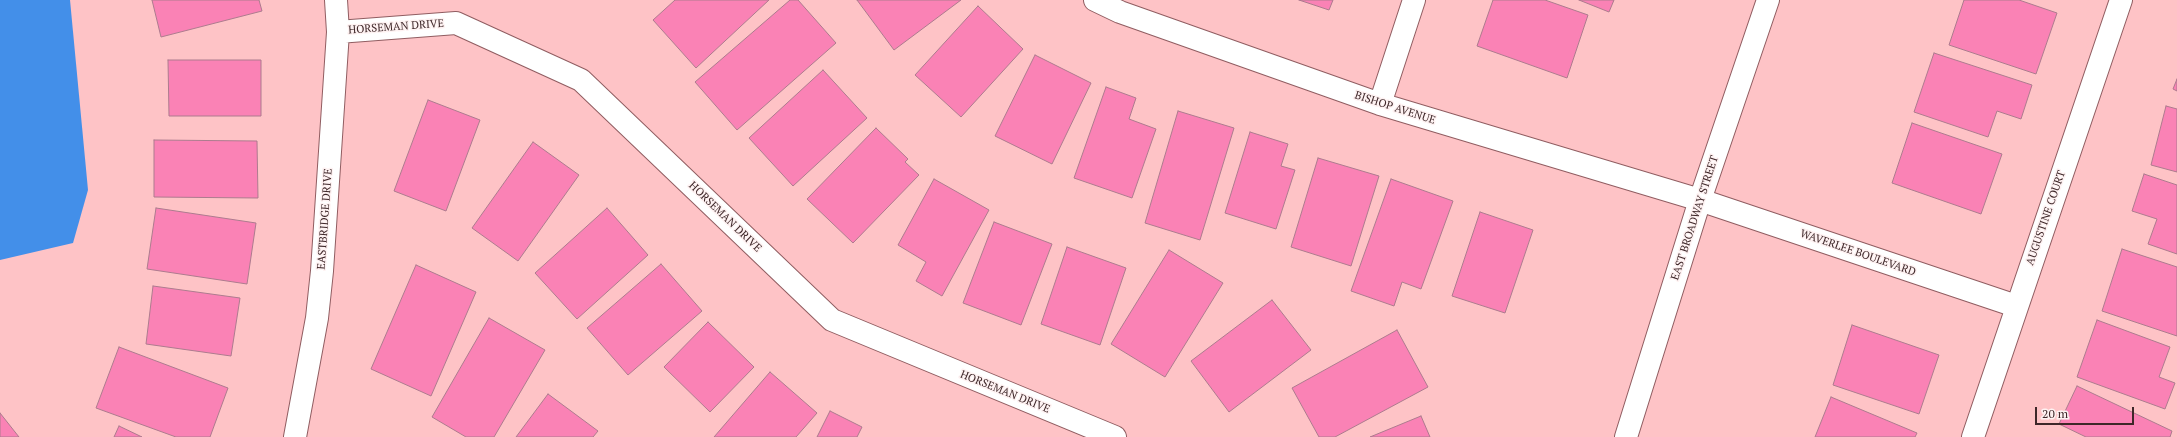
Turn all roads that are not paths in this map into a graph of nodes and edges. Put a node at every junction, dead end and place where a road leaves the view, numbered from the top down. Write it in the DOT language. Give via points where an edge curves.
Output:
graph roads {
  1 [pos="336,0"];
  2 [pos="1095,0"];
  3 [pos="1414,0"];
  4 [pos="1768,0"];
  5 [pos="2121,0"];
  6 [pos="338,32"];
  7 [pos="1380,104"];
  8 [pos="1700,200"];
  9 [pos="2016,306"];
  10 [pos="295,437"];
  11 [pos="1115,437"];
  12 [pos="1626,437"];
  13 [pos="1973,437"];
  1 -- 6 [label="street, EASTBRIDGE DRIVE"];
  2 -- 7 [label="street, BISHOP AVENUE" via="1120,12"];
  3 -- 7 [label="street"];
  4 -- 8 [label="street, EAST BROADWAY STREET"];
  5 -- 9 [label="street, AUGUSTINE COURT"];
  6 -- 10 [label="street, EASTBRIDGE DRIVE" via="322,271"];
  6 -- 11 [label="street, HORSEMAN DRIVE" via="456,23 581,80 832,320"];
  7 -- 8 [label="street, BISHOP AVENUE"];
  8 -- 9 [label="street, WAVERLEE BOULEVARD"];
  8 -- 12 [label="street, EAST BROADWAY STREET"];
  9 -- 13 [label="street, AUGUSTINE COURT"];
}
